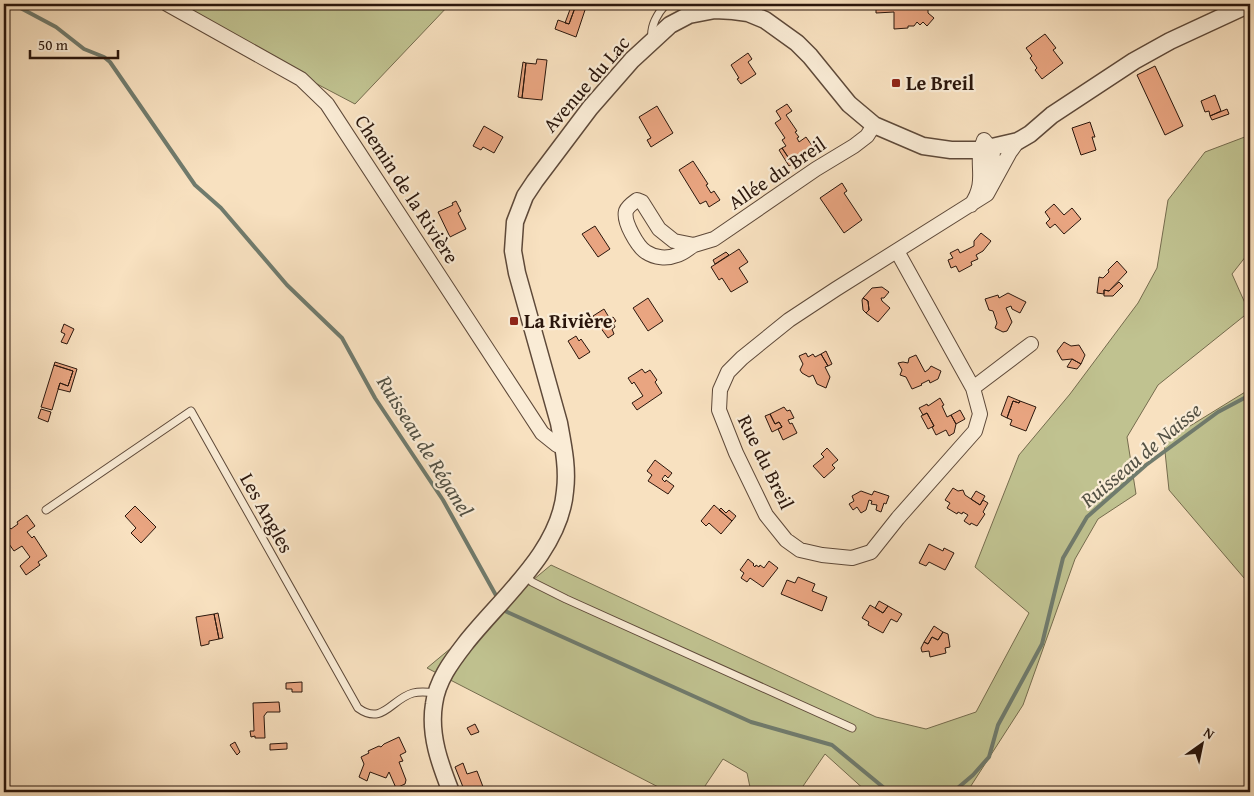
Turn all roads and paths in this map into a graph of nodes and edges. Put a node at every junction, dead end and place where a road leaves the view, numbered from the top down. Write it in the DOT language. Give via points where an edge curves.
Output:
graph roads {
  1 [pos="167,4"];
  2 [pos="666,4"];
  3 [pos="1250,4"];
  4 [pos="747,9"];
  5 [pos="652,40"];
  6 [pos="1052,115"];
  7 [pos="874,124"];
  8 [pos="1018,142"];
  9 [pos="985,146"];
  10 [pos="991,186"];
  11 [pos="970,205"];
  12 [pos="694,245"];
  13 [pos="897,252"];
  14 [pos="1031,344"];
  15 [pos="973,388"];
  16 [pos="563,446"];
  17 [pos="46,510"];
  18 [pos="525,575"];
  19 [pos="436,693"];
  20 [pos="852,728"];
  21 [pos="451,792"];
  1 -- 16 [label="street, Chemin de la Rivière" via="301,79 327,104 542,432"];
  2 -- 5 [label="lane" via="656,17"];
  3 -- 6 [label="street, Avenue du Lac" via="1134,61"];
  4 -- 5 [label="street, Avenue du Lac" via="689,15"];
  4 -- 7 [label="street, Avenue du Lac" via="797,43 849,104"];
  5 -- 16 [label="street, Avenue du Lac" via="567,137 525,196 515,222 513,251 517,273"];
  6 -- 8 [label="street, Avenue du Lac"];
  6 -- 9 [label="street, Avenue du Lac" via="1002,135"];
  7 -- 9 [label="street, Avenue du Lac" via="923,146 950,150"];
  7 -- 12 [label="street, Allée du Breil" via="867,136 854,146 714,239"];
  8 -- 9 [label="street, Avenue du Lac"];
  8 -- 10 [label="street, Rue du Breil"];
  9 -- 10 [label="street" via="994,156"];
  9 -- 11 [label="street" via="981,183"];
  10 -- 11 [label="street, Rue du Breil" via="987,194"];
  11 -- 13 [label="street, Rue du Breil"];
  12 -- 12 [label="street, Allée du Breil" via="674,241 659,229 642,202 637,200 626,210 626,220 633,236 645,252 660,258 678,255"];
  13 -- 15 [label="street, Rue du Breil"];
  13 -- 15 [label="street, Rue du Breil" via="789,320 728,372 720,390 720,410 736,453 766,515 786,540 800,550 822,556 852,558 871,552 975,431 980,414"];
  14 -- 15 [label="street"];
  16 -- 18 [label="street, Avenue du Lac" via="566,478 562,508 546,545"];
  17 -- 19 [label="lane, Les Angles" via="191,411 358,708 367,715 375,715 411,693"];
  18 -- 19 [label="street, Avenue du Lac" via="457,655"];
  18 -- 20 [label="lane" via="532,582 566,599"];
  19 -- 21 [label="street, Avenue du Lac" via="434,739"];
}
